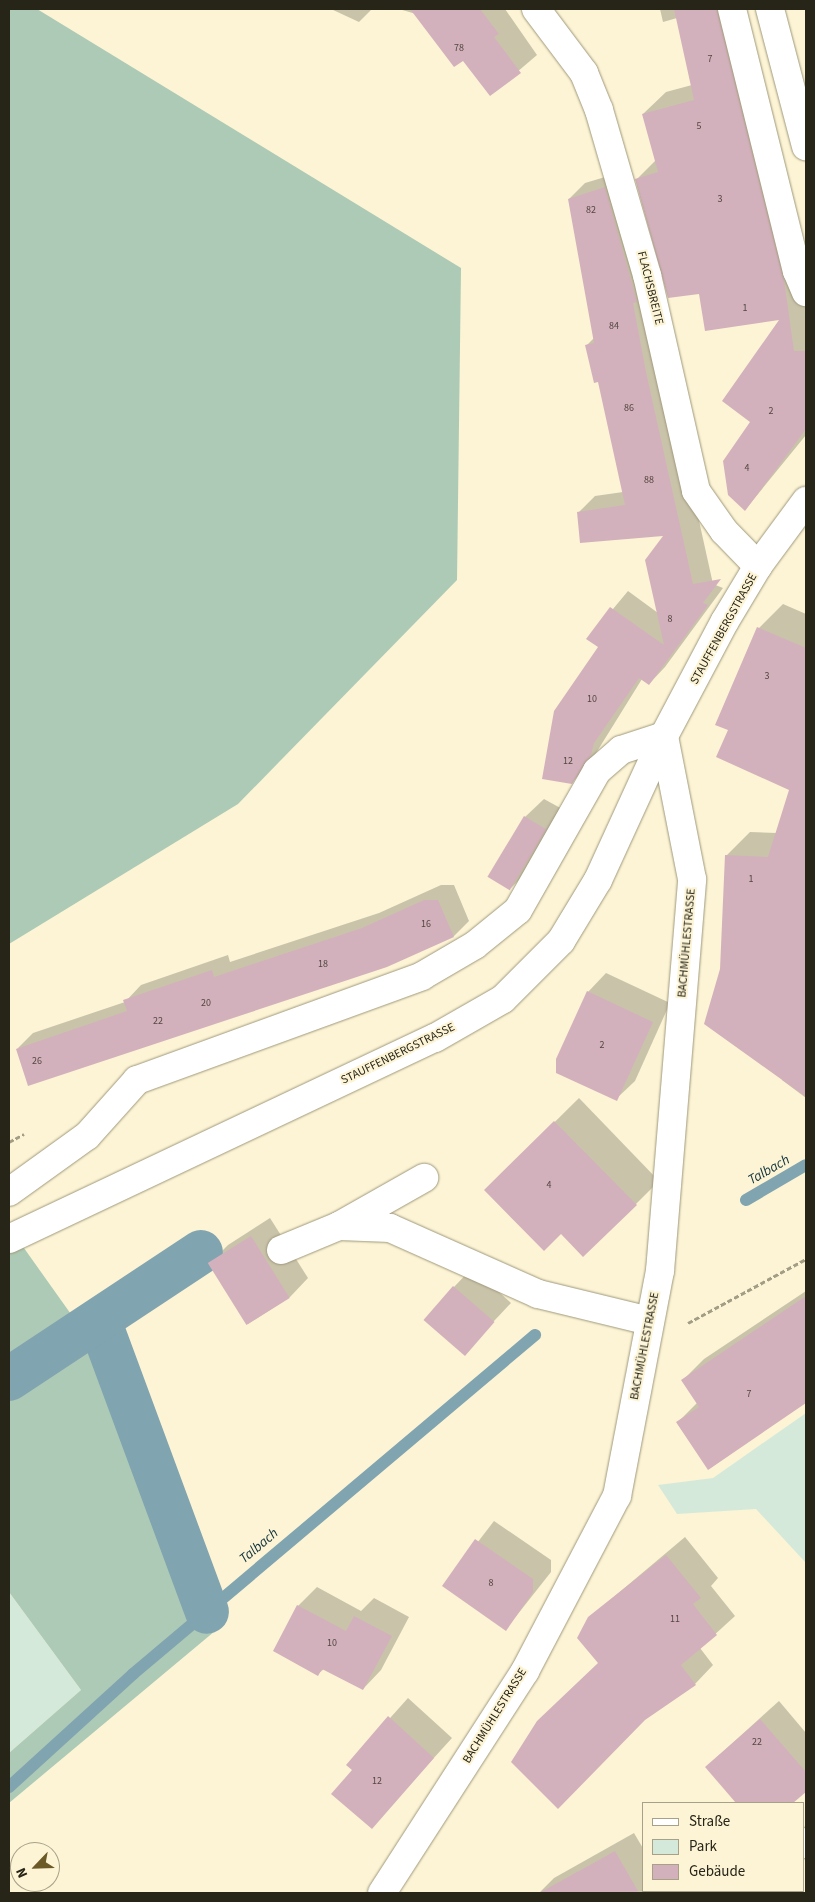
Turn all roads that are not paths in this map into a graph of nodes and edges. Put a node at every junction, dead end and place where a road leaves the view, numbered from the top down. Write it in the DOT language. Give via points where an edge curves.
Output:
graph roads {
  1 [pos="536,9"];
  2 [pos="732,9"];
  3 [pos="770,9"];
  4 [pos="806,146"];
  5 [pos="806,292"];
  6 [pos="806,501"];
  7 [pos="758,566"];
  8 [pos="664,736"];
  9 [pos="424,1178"];
  10 [pos="9,1192"];
  11 [pos="339,1226"];
  12 [pos="9,1239"];
  13 [pos="281,1250"];
  14 [pos="648,1334"];
  15 [pos="382,1893"];
  1 -- 7 [label="street, FLACHSBREITE" via="584,73 600,110 644,265 696,491 724,530"];
  2 -- 5 [label="street" via="797,270"];
  3 -- 4 [label="street"];
  6 -- 7 [label="street, STAUFFENBERGSTRASSE"];
  7 -- 8 [label="street, STAUFFENBERGSTRASSE"];
  8 -- 10 [label="street" via="621,750 597,771 518,910 475,945 422,976 137,1080 87,1136"];
  8 -- 12 [label="street, STAUFFENBERGSTRASSE" via="598,880 562,941 503,999 435,1038"];
  8 -- 14 [label="street, BACHMÜHLESTRASSE" via="692,879 660,1271"];
  9 -- 11 [label="street"];
  11 -- 13 [label="street"];
  11 -- 14 [label="street" via="390,1228 538,1294"];
  14 -- 15 [label="street, BACHMÜHLESTRASSE" via="616,1496 525,1671"];
}
